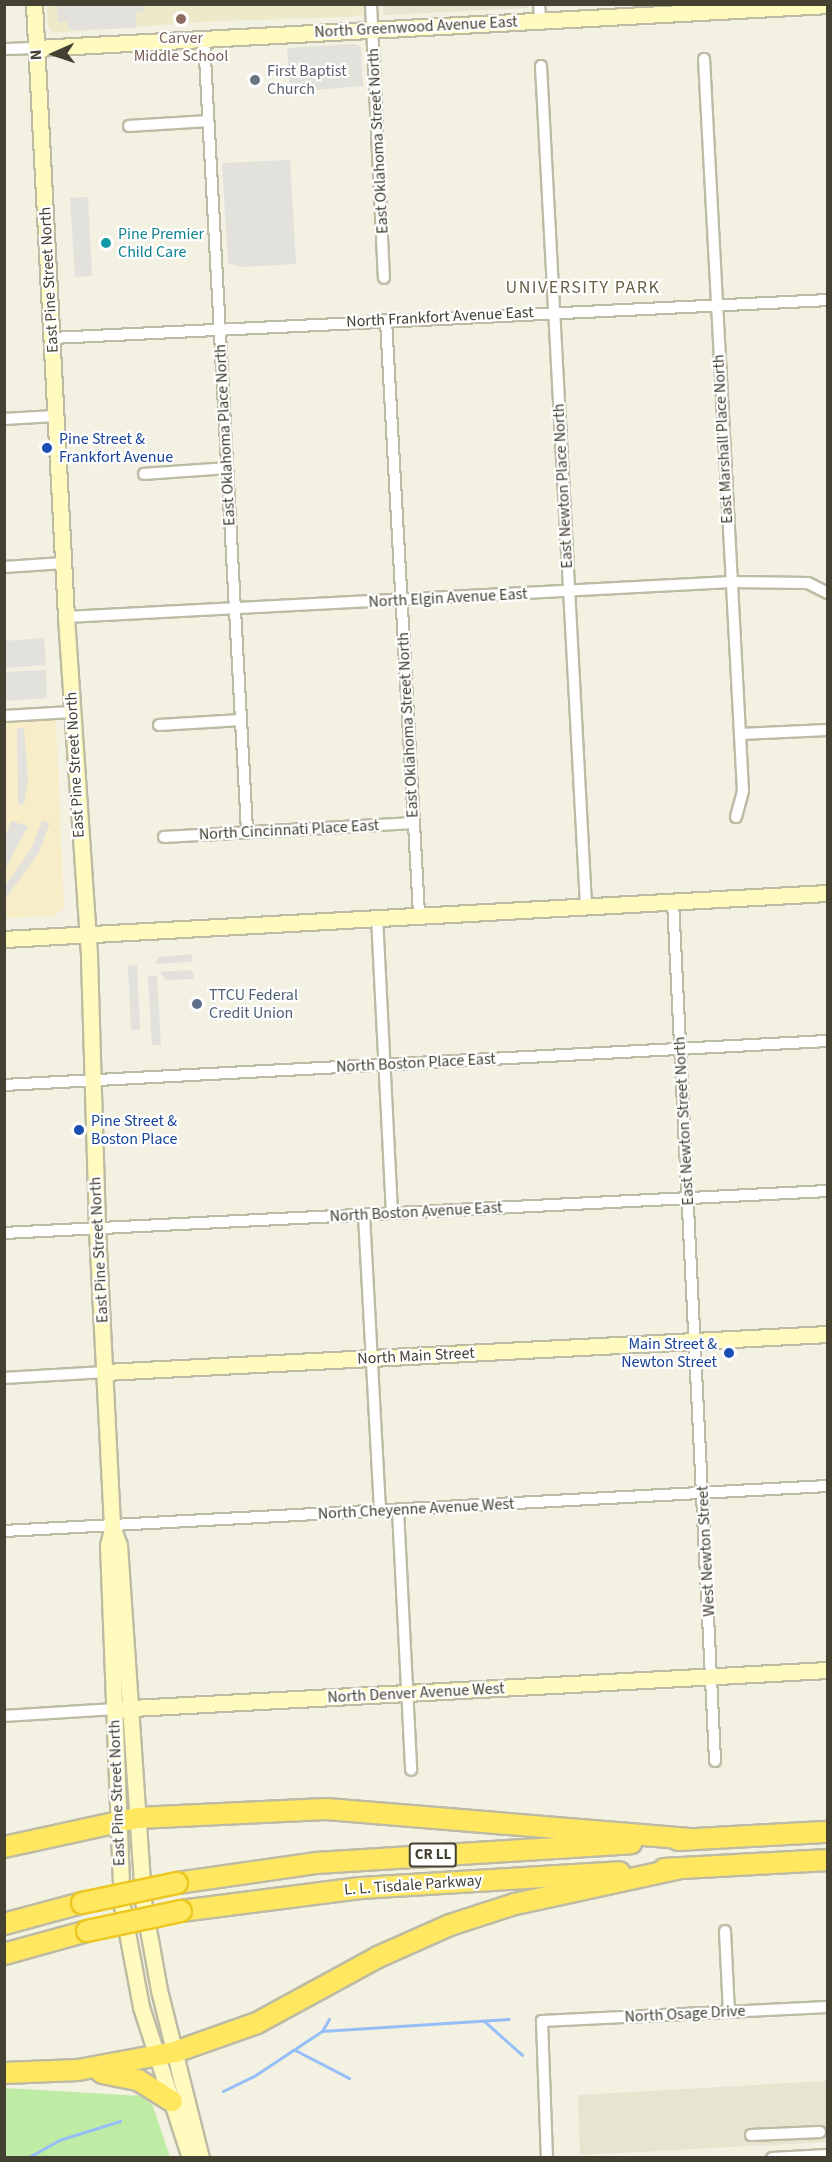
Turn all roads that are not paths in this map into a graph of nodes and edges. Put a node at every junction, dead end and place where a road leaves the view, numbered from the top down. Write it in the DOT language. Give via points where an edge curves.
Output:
graph roads {
  1 [pos="34,4"];
  2 [pos="371,4"];
  3 [pos="539,4"];
  4 [pos="828,5"];
  5 [pos="701,8"];
  6 [pos="540,20"];
  7 [pos="372,29"];
  8 [pos="204,39"];
  9 [pos="37,48"];
  10 [pos="4,49"];
  11 [pos="704,59"];
  12 [pos="541,66"];
  13 [pos="208,121"];
  14 [pos="129,126"];
  15 [pos="384,278"];
  16 [pos="828,300"];
  17 [pos="716,307"];
  18 [pos="553,311"];
  19 [pos="386,320"];
  20 [pos="220,329"];
  21 [pos="52,338"];
  22 [pos="56,416"];
  23 [pos="4,419"];
  24 [pos="227,468"];
  25 [pos="144,474"];
  26 [pos="63,564"];
  27 [pos="4,567"];
  28 [pos="731,582"];
  29 [pos="570,591"];
  30 [pos="828,593"];
  31 [pos="402,601"];
  32 [pos="235,608"];
  33 [pos="66,617"];
  34 [pos="72,712"];
  35 [pos="4,716"];
  36 [pos="241,720"];
  37 [pos="159,725"];
  38 [pos="828,730"];
  39 [pos="740,734"];
  40 [pos="735,817"];
  41 [pos="414,823"];
  42 [pos="247,831"];
  43 [pos="164,837"];
  44 [pos="828,893"];
  45 [pos="673,901"];
  46 [pos="586,906"];
  47 [pos="419,914"];
  48 [pos="377,917"];
  49 [pos="87,934"];
  50 [pos="4,939"];
  51 [pos="828,1041"];
  52 [pos="680,1050"];
  53 [pos="385,1065"];
  54 [pos="93,1080"];
  55 [pos="4,1085"];
  56 [pos="828,1191"];
  57 [pos="687,1198"];
  58 [pos="392,1213"];
  59 [pos="364,1215"];
  60 [pos="97,1229"];
  61 [pos="4,1233"];
  62 [pos="828,1334"];
  63 [pos="695,1341"];
  64 [pos="370,1358"];
  65 [pos="105,1372"];
  66 [pos="4,1378"];
  67 [pos="828,1486"];
  68 [pos="702,1492"];
  69 [pos="380,1510"];
  70 [pos="398,1510"];
  71 [pos="112,1526"];
  72 [pos="4,1531"];
  73 [pos="828,1670"];
  74 [pos="712,1676"];
  75 [pos="407,1694"];
  76 [pos="121,1709"];
  77 [pos="4,1716"];
  78 [pos="716,1761"];
  79 [pos="411,1770"];
  80 [pos="128,1819"];
  81 [pos="828,1832"];
  82 [pos="690,1839"];
  83 [pos="4,1847"];
  84 [pos="828,1860"];
  85 [pos="677,1869"];
  86 [pos="4,1924"];
  87 [pos="725,1931"];
  88 [pos="4,1954"];
  89 [pos="828,2007"];
  90 [pos="729,2012"];
  91 [pos="166,2054"];
  92 [pos="78,2070"];
  93 [pos="4,2073"];
  94 [pos="172,2101"];
  95 [pos="820,2132"];
  96 [pos="751,2135"];
  97 [pos="828,2155"];
  98 [pos="190,2157"];
  99 [pos="201,2157"];
  100 [pos="547,2157"];
  101 [pos="772,2157"];
  1 -- 9 [label="street, East Pine Street North"];
  2 -- 7 [label="street, East Oklahoma Street North"];
  3 -- 6 [label="street"];
  4 -- 5 [label="street, North Greenwood Avenue East"];
  5 -- 6 [label="street, North Greenwood Avenue East"];
  6 -- 7 [label="street, North Greenwood Avenue East"];
  7 -- 8 [label="street, North Greenwood Avenue East"];
  7 -- 15 [label="street, East Oklahoma Street North"];
  8 -- 9 [label="street, North Greenwood Avenue East"];
  8 -- 13 [label="street, East Oklahoma Place North"];
  9 -- 10 [label="street, North Greenwood Avenue East"];
  9 -- 21 [label="street, East Pine Street North"];
  11 -- 17 [label="street, East Marshall Place North"];
  12 -- 18 [label="street, East Newton Place North"];
  13 -- 14 [label="street"];
  13 -- 20 [label="street, East Oklahoma Place North"];
  16 -- 17 [label="street, North Frankfort Avenue East"];
  17 -- 18 [label="street, North Frankfort Avenue East"];
  17 -- 28 [label="street, East Marshall Place North"];
  18 -- 19 [label="street, North Frankfort Avenue East"];
  18 -- 29 [label="street, East Newton Place North"];
  19 -- 20 [label="street, North Frankfort Avenue East"];
  19 -- 31 [label="street, East Oklahoma Street North"];
  20 -- 21 [label="street, North Frankfort Avenue East"];
  20 -- 24 [label="street, East Oklahoma Place North"];
  21 -- 22 [label="street, East Pine Street North"];
  22 -- 23 [label="street"];
  22 -- 26 [label="street, East Pine Street North"];
  24 -- 25 [label="street"];
  24 -- 32 [label="street, East Oklahoma Place North"];
  26 -- 27 [label="street"];
  26 -- 33 [label="street, East Pine Street North"];
  28 -- 29 [label="street, North Elgin Avenue East"];
  28 -- 30 [label="street, North Elgin Avenue East" via="808,584"];
  28 -- 39 [label="street, East Marshall Place North"];
  29 -- 31 [label="street, North Elgin Avenue East"];
  29 -- 46 [label="street, East Newton Place North"];
  31 -- 32 [label="street, North Elgin Avenue East"];
  31 -- 41 [label="street, East Oklahoma Street North"];
  32 -- 33 [label="street, North Elgin Avenue East"];
  32 -- 36 [label="street, East Oklahoma Place North"];
  33 -- 34 [label="street, East Pine Street North"];
  34 -- 35 [label="street"];
  34 -- 49 [label="street, East Pine Street North"];
  36 -- 37 [label="street"];
  36 -- 42 [label="street, East Oklahoma Place North"];
  38 -- 39 [label="street"];
  39 -- 40 [label="street, East Marshall Place North" via="743,791"];
  41 -- 42 [label="street, North Cincinnati Place East"];
  41 -- 47 [label="street, East Oklahoma Street North"];
  42 -- 43 [label="street, North Cincinnati Place East"];
  44 -- 45 [label="street"];
  45 -- 46 [label="street"];
  45 -- 52 [label="street, East Newton Street North"];
  46 -- 47 [label="street"];
  47 -- 48 [label="street"];
  48 -- 49 [label="street"];
  48 -- 53 [label="street"];
  49 -- 50 [label="street"];
  49 -- 54 [label="street, East Pine Street North"];
  51 -- 52 [label="street, North Boston Place East"];
  52 -- 53 [label="street, North Boston Place East"];
  52 -- 57 [label="street, East Newton Street North"];
  53 -- 54 [label="street, North Boston Place East"];
  53 -- 58 [label="street"];
  54 -- 55 [label="street, North Boston Place East"];
  54 -- 60 [label="street, East Pine Street North"];
  56 -- 57 [label="street, North Boston Avenue East"];
  57 -- 58 [label="street, North Boston Avenue East"];
  57 -- 63 [label="street, East Newton Street North"];
  58 -- 59 [label="street, North Boston Avenue East"];
  59 -- 60 [label="street, North Boston Avenue East"];
  59 -- 64 [label="street"];
  60 -- 61 [label="street, North Boston Avenue East"];
  60 -- 65 [label="street, East Pine Street North"];
  62 -- 63 [label="street, North Main Street"];
  63 -- 64 [label="street, North Main Street"];
  63 -- 68 [label="street, West Newton Street"];
  64 -- 65 [label="street, North Main Street"];
  64 -- 69 [label="street"];
  65 -- 66 [label="street, North Main Street"];
  65 -- 71 [label="street, East Pine Street North"];
  67 -- 68 [label="street, North Cheyenne Avenue West"];
  68 -- 70 [label="street, North Cheyenne Avenue West"];
  68 -- 74 [label="street, West Newton Street"];
  69 -- 70 [label="street, North Cheyenne Avenue West"];
  69 -- 71 [label="street, North Cheyenne Avenue West"];
  70 -- 75 [label="street"];
  71 -- 72 [label="street, North Cheyenne Avenue West"];
  71 -- 76 [label="street, East Pine Street North" via="118,1545"];
  73 -- 74 [label="street, North Denver Avenue West"];
  74 -- 75 [label="street, North Denver Avenue West"];
  74 -- 78 [label="street, West Newton Street"];
  75 -- 76 [label="street, North Denver Avenue West"];
  75 -- 79 [label="street"];
  76 -- 77 [label="street, North Denver Avenue West"];
  76 -- 80 [label="street, East Pine Street North"];
  80 -- 82 [label="highway" via="368,1810"];
  80 -- 83 [label="highway"];
  80 -- 91 [label="street, East Pine Street North"];
  80 -- 91 [label="street, East Pine Street North" via="124,1917 137,1990"];
  81 -- 82 [label="highway, L. L. Tisdale Parkway / CR LL"];
  82 -- 86 [label="highway, L. L. Tisdale Parkway / CR LL, bridge" via="327,1862 177,1883"];
  84 -- 85 [label="highway, L. L. Tisdale Parkway / CR LL"];
  85 -- 88 [label="highway, L. L. Tisdale Parkway / CR LL, bridge" via="362,1888 181,1911"];
  85 -- 91 [label="highway" via="515,1904 450,1925 256,2023"];
  87 -- 90 [label="street"];
  89 -- 90 [label="street, North Osage Drive"];
  90 -- 100 [label="street, North Osage Drive" via="542,2021"];
  91 -- 92 [label="highway"];
  91 -- 94 [label="street"];
  91 -- 99 [label="street"];
  92 -- 93 [label="highway"];
  92 -- 94 [label="highway" via="129,2076"];
  94 -- 98 [label="street"];
  95 -- 96 [label="street"];
  97 -- 101 [label="street"];
}
